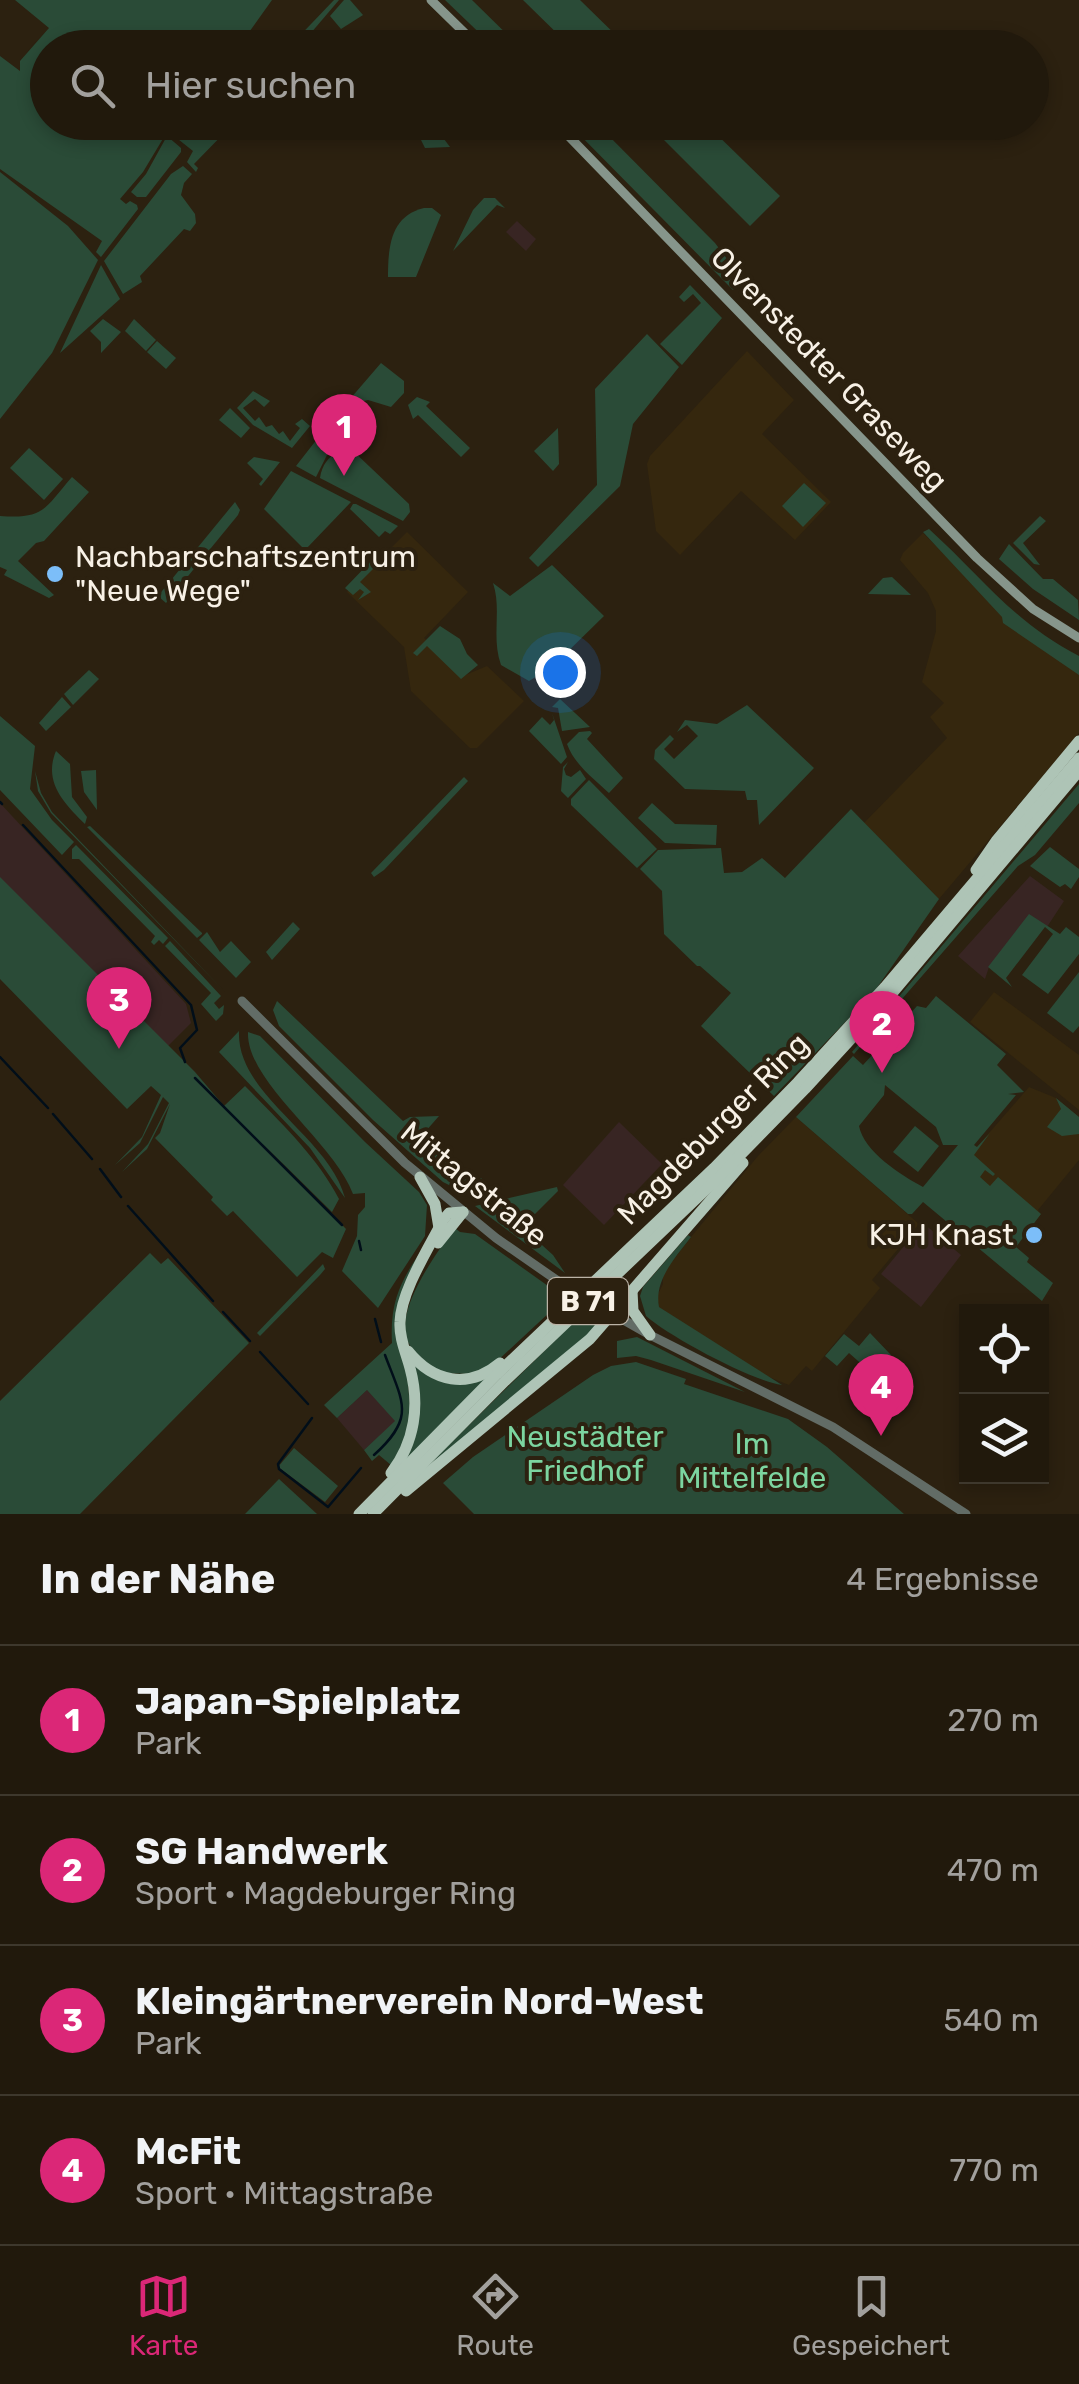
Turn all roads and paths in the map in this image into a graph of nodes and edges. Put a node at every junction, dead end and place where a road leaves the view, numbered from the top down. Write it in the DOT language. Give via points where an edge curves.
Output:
graph roads {
  1 [pos="431,0"];
  2 [pos="462,30"];
  3 [pos="572,140"];
  4 [pos="1079,638"];
  5 [pos="1079,741"];
  6 [pos="1079,758"];
  7 [pos="1079,771"];
  8 [pos="946,916"];
  9 [pos="242,1001"];
  10 [pos="805,1089"];
  11 [pos="420,1177"];
  12 [pos="463,1212"];
  13 [pos="439,1228"];
  14 [pos="426,1258"];
  15 [pos="632,1291"];
  16 [pos="614,1315"];
  17 [pos="545,1327"];
  18 [pos="650,1336"];
  19 [pos="403,1344"];
  20 [pos="358,1514"];
  21 [pos="377,1514"];
  22 [pos="966,1514"];
  1 -- 2 [label="main road"];
  3 -- 4 [label="main road, Olvenstedter Graseweg" via="998,578"];
  5 -- 8 [label="highway" via="996,841"];
  6 -- 8 [label="highway, Magdeburger Ring / B 71"];
  7 -- 10 [label="highway, Magdeburger Ring / B 71"];
  8 -- 17 [label="highway, Magdeburger Ring / B 71" via="766,1117"];
  9 -- 11 [label="street, Mittagstraße"];
  10 -- 15 [label="highway"];
  10 -- 21 [label="highway, Magdeburger Ring / B 71"];
  11 -- 12 [label="street, Mittagstraße"];
  11 -- 13 [label="highway"];
  12 -- 13 [label="highway" via="449,1213"];
  12 -- 14 [label="highway"];
  12 -- 16 [label="street, Mittagstraße, bridge"];
  13 -- 14 [label="highway"];
  14 -- 19 [label="highway" via="402,1306"];
  15 -- 16 [label="highway"];
  15 -- 18 [label="highway" via="635,1316"];
  16 -- 18 [label="street, Mittagstraße"];
  16 -- 21 [label="highway"];
  17 -- 19 [label="highway" via="495,1368 466,1380 432,1374"];
  17 -- 20 [label="highway, Magdeburger Ring / B 71"];
  18 -- 22 [label="street, Mittagstraße" via="832,1427"];
  19 -- 20 [label="highway" via="415,1392 412,1432 395,1469"];
}
